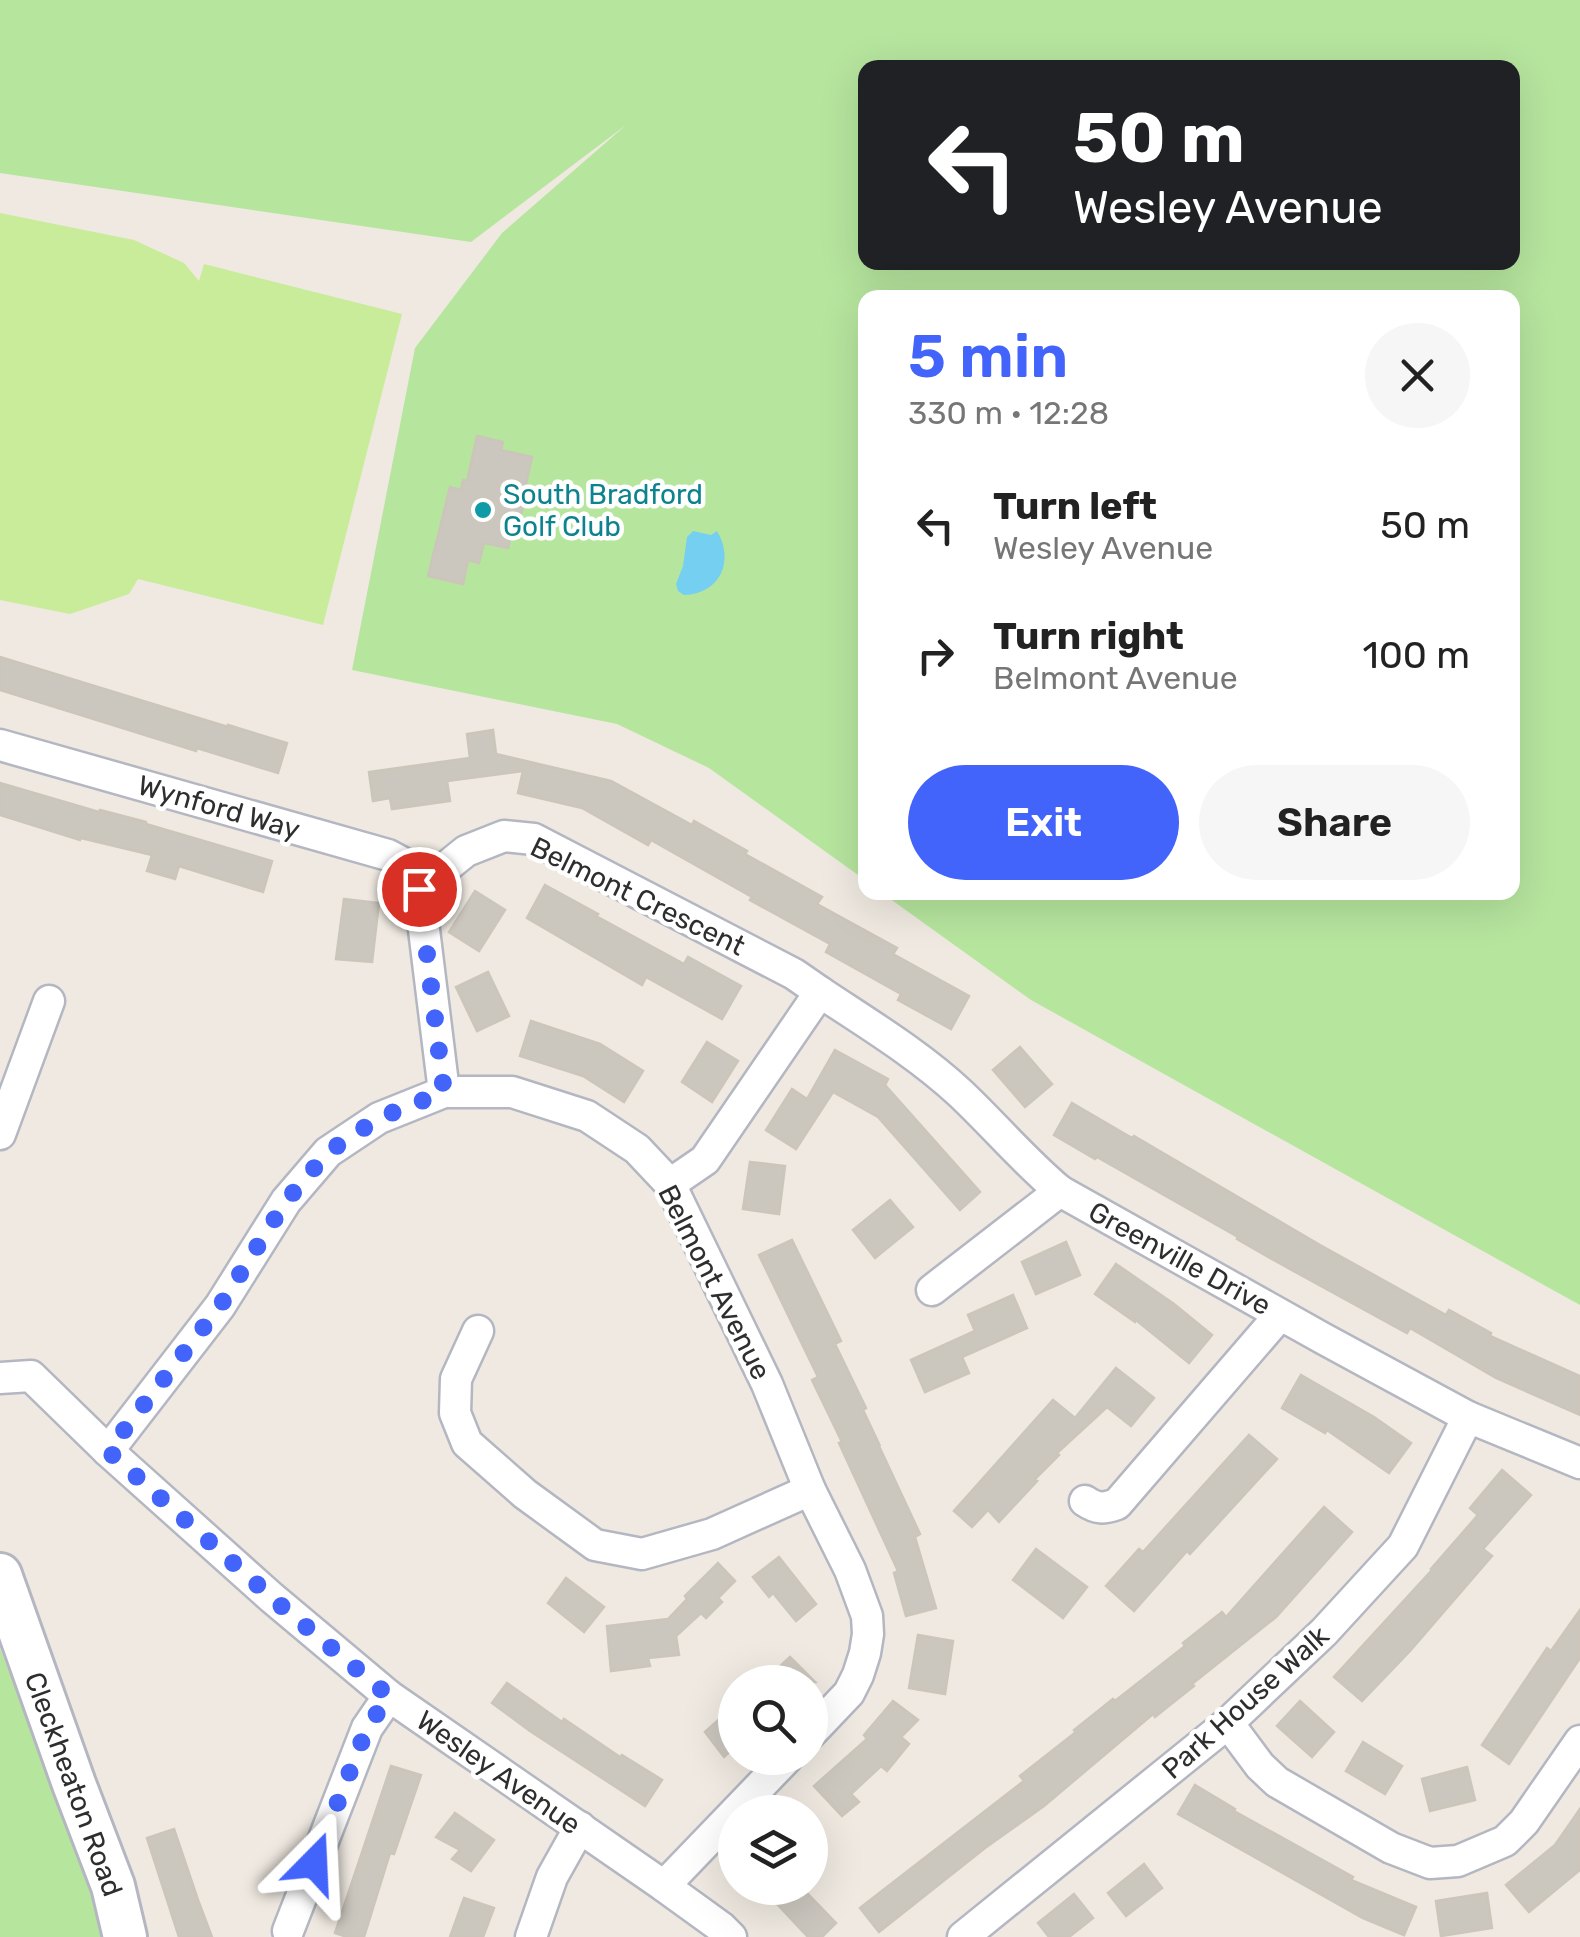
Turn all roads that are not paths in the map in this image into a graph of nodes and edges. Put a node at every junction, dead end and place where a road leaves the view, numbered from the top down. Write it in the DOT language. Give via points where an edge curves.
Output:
graph roads {
  1 [pos="0,744"];
  2 [pos="419,889"];
  3 [pos="820,992"];
  4 [pos="49,1001"];
  5 [pos="444,1092"];
  6 [pos="0,1134"];
  7 [pos="670,1184"];
  8 [pos="1060,1192"];
  9 [pos="932,1290"];
  10 [pos="1280,1315"];
  11 [pos="478,1331"];
  12 [pos="0,1378"];
  13 [pos="1468,1416"];
  14 [pos="108,1451"];
  15 [pos="1580,1463"];
  16 [pos="810,1490"];
  17 [pos="1085,1501"];
  18 [pos="0,1575"];
  19 [pos="389,1696"];
  20 [pos="828,1715"];
  21 [pos="1228,1723"];
  22 [pos="1580,1741"];
  23 [pos="771,1775"];
  24 [pos="580,1827"];
  25 [pos="664,1886"];
  26 [pos="288,1931"];
  27 [pos="125,1937"];
  28 [pos="532,1937"];
  29 [pos="731,1937"];
  30 [pos="963,1937"];
  1 -- 2 [label="street, Wynford Way" via="388,855 416,870"];
  2 -- 3 [label="street, Belmont Crescent" via="466,851 504,836 534,839"];
  2 -- 5 [label="street"];
  3 -- 7 [label="street" via="705,1160"];
  3 -- 8 [label="street, Greenville Drive" via="960,1093"];
  4 -- 6 [label="street"];
  5 -- 7 [label="street, Belmont Avenue" via="512,1092 587,1116 637,1148"];
  5 -- 14 [label="street, Belmont Avenue" via="379,1118 328,1152"];
  7 -- 16 [label="street, Belmont Avenue"];
  8 -- 9 [label="street"];
  8 -- 10 [label="street, Greenville Drive"];
  10 -- 13 [label="street, Greenville Drive"];
  10 -- 17 [label="street" via="1117,1504 1105,1509"];
  11 -- 16 [label="street" via="456,1379 456,1413 468,1444 596,1545 642,1554 712,1534"];
  12 -- 14 [label="street, Wesley Avenue" via="31,1376"];
  13 -- 15 [label="street, Greenville Drive"];
  13 -- 21 [label="street, Park House Walk" via="1403,1546"];
  14 -- 19 [label="street, Wesley Avenue"];
  16 -- 20 [label="street, Belmont Avenue" via="850,1570 868,1634 849,1693"];
  18 -- 27 [label="street, Cleckheaton Road" via="113,1886"];
  19 -- 24 [label="street, Wesley Avenue"];
  19 -- 26 [label="street" via="367,1728"];
  21 -- 22 [label="street" via="1277,1782 1392,1848 1430,1862 1458,1861 1505,1841"];
  21 -- 30 [label="street, Park House Walk"];
  23 -- 25 [label="street"];
  24 -- 25 [label="street, Wesley Avenue"];
  24 -- 28 [label="street" via="552,1876"];
  25 -- 29 [label="street, Wesley Avenue"];
}
